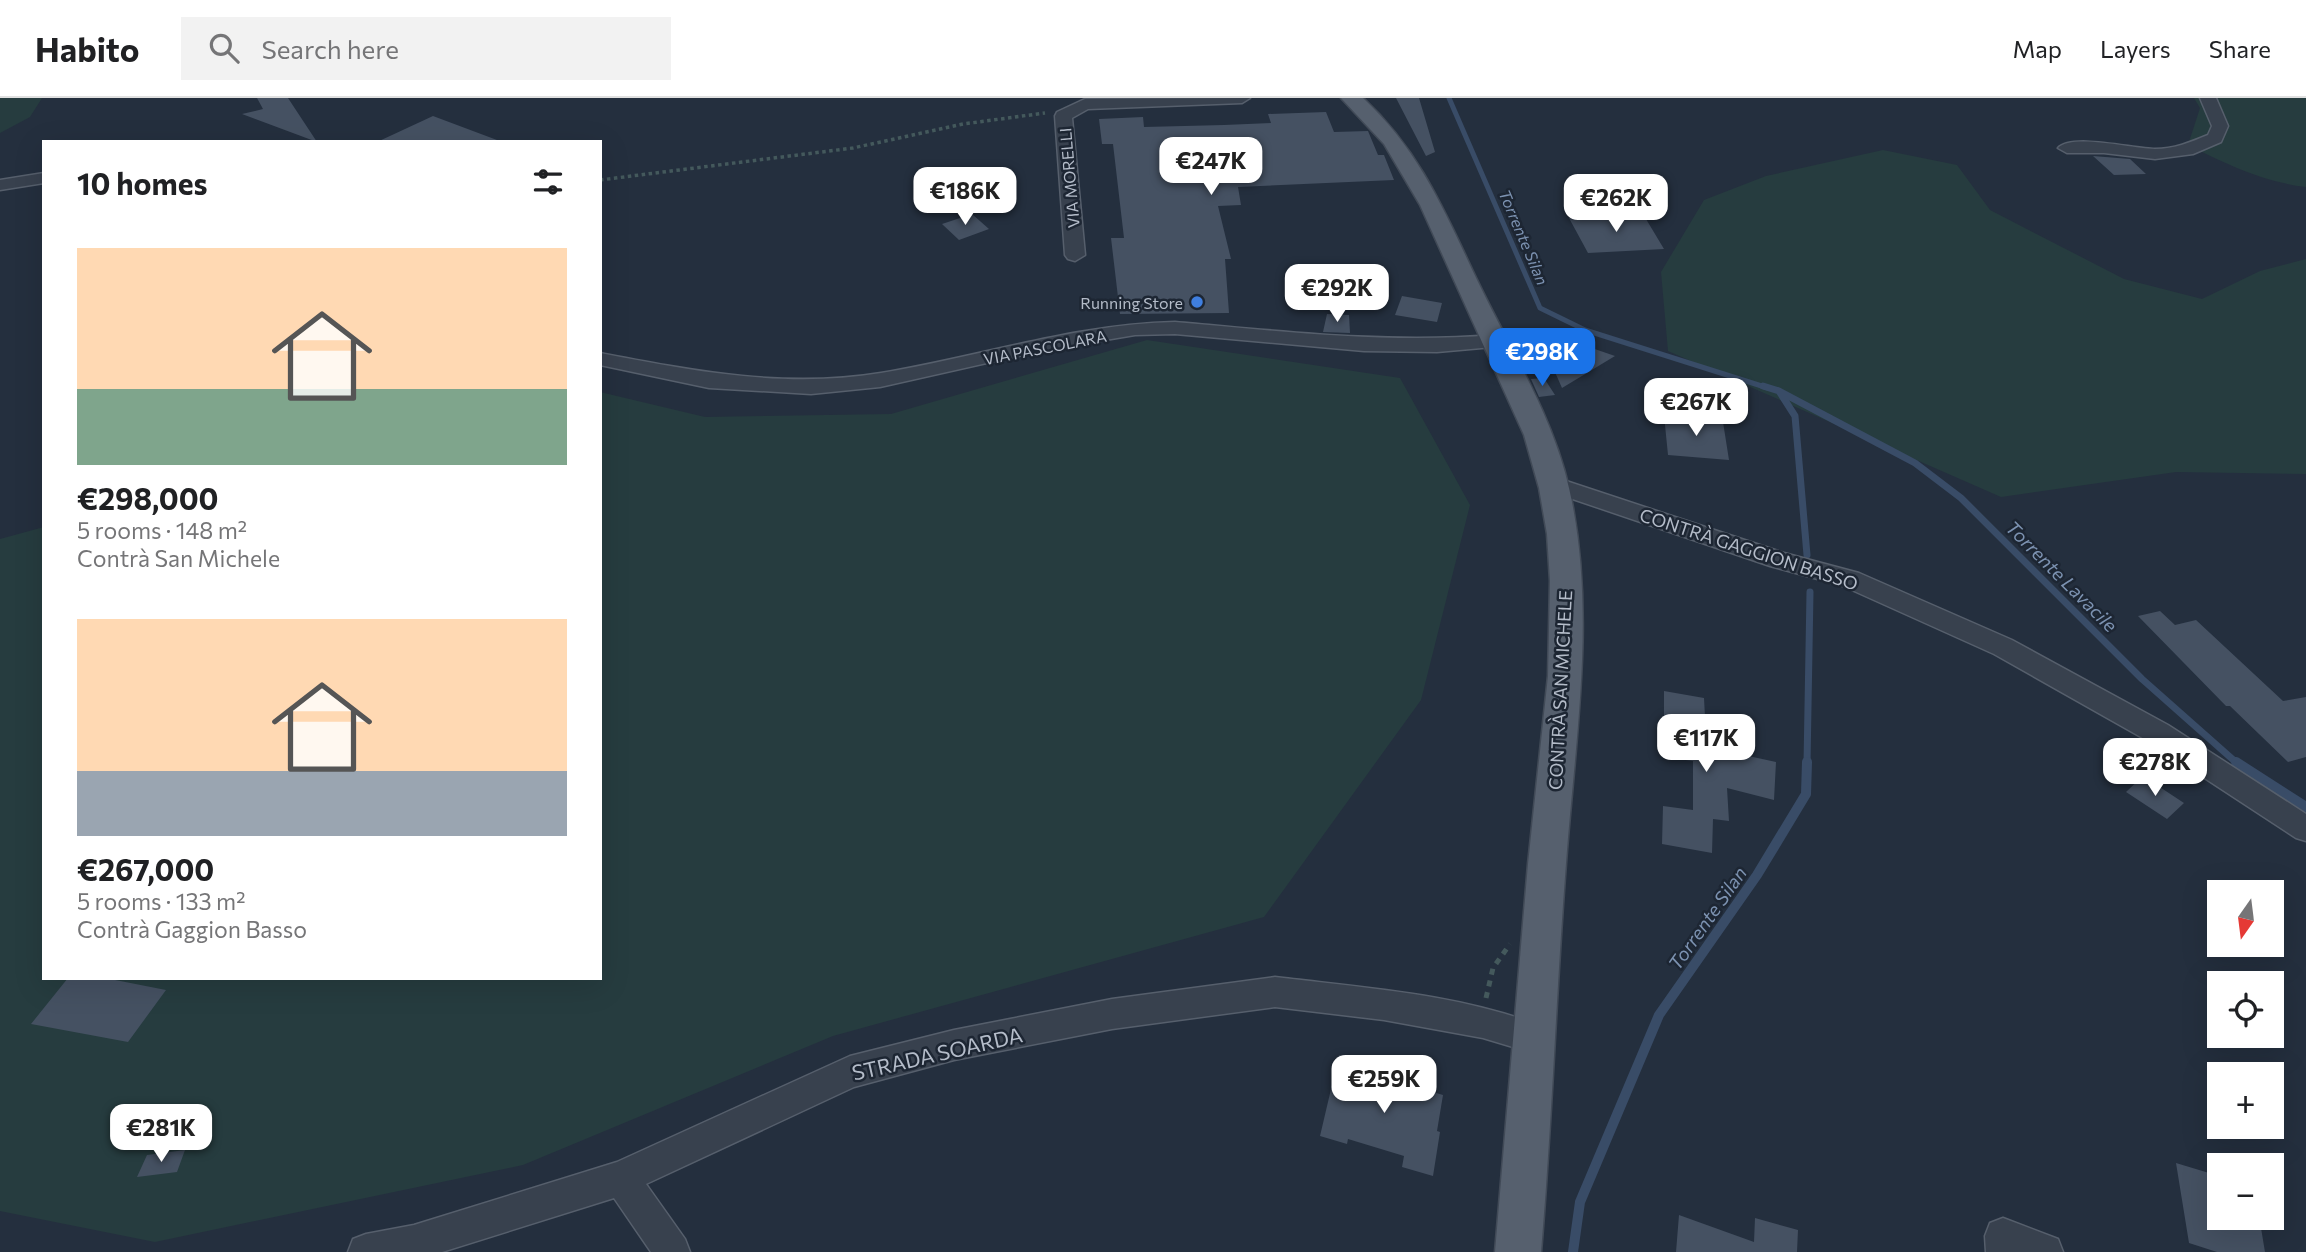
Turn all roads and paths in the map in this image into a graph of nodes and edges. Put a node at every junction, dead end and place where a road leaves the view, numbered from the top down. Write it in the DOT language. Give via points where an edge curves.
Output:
graph roads {
  1 [pos="1242,98"];
  2 [pos="1351,98"];
  3 [pos="2208,98"];
  4 [pos="1071,109"];
  5 [pos="2067,148"];
  6 [pos="42,178"];
  7 [pos="602,180"];
  8 [pos="0,184"];
  9 [pos="1075,255"];
  10 [pos="1493,341"];
  11 [pos="602,359"];
  12 [pos="1554,485"];
  13 [pos="2306,829"];
  14 [pos="1512,942"];
  15 [pos="1483,1023"];
  16 [pos="1533,1038"];
  17 [pos="621,1178"];
  18 [pos="366,1252"];
  19 [pos="672,1252"];
  20 [pos="1518,1252"];
  21 [pos="2004,1252"];
  22 [pos="2045,1252"];
  1 -- 4 [label="street, VIA MORELLI" via="1085,104"];
  2 -- 10 [label="main road, CONTRÀ SAN MICHELE" via="1407,158"];
  3 -- 5 [label="street" via="2220,126 2215,138 2187,150 2155,154"];
  4 -- 7 [label="path" via="963,124 853,148"];
  4 -- 9 [label="street, VIA MORELLI" via="1063,116"];
  6 -- 8 [label="street"];
  10 -- 11 [label="street, VIA PASCOLARA" via="1364,345 1188,329 1135,330 1040,345 880,380 811,387 709,381"];
  10 -- 12 [label="main road, CONTRÀ SAN MICHELE" via="1527,409"];
  12 -- 13 [label="street, CONTRÀ GAGGION BASSO" via="1850,579 2003,647 2158,733"];
  12 -- 16 [label="main road, CONTRÀ SAN MICHELE" via="1565,542 1567,615"];
  14 -- 15 [label="path" via="1499,955 1488,978"];
  15 -- 16 [label="street, STRADA SOARDA"];
  15 -- 17 [label="street, STRADA SOARDA" via="1275,992 1112,1014 954,1045 850,1072"];
  16 -- 20 [label="main road, CONTRÀ SAN MICHELE"];
  17 -- 18 [label="street, STRADA SOARDA" via="414,1242"];
  17 -- 19 [label="street"];
  21 -- 22 [label="street" via="2003,1236"];
}
